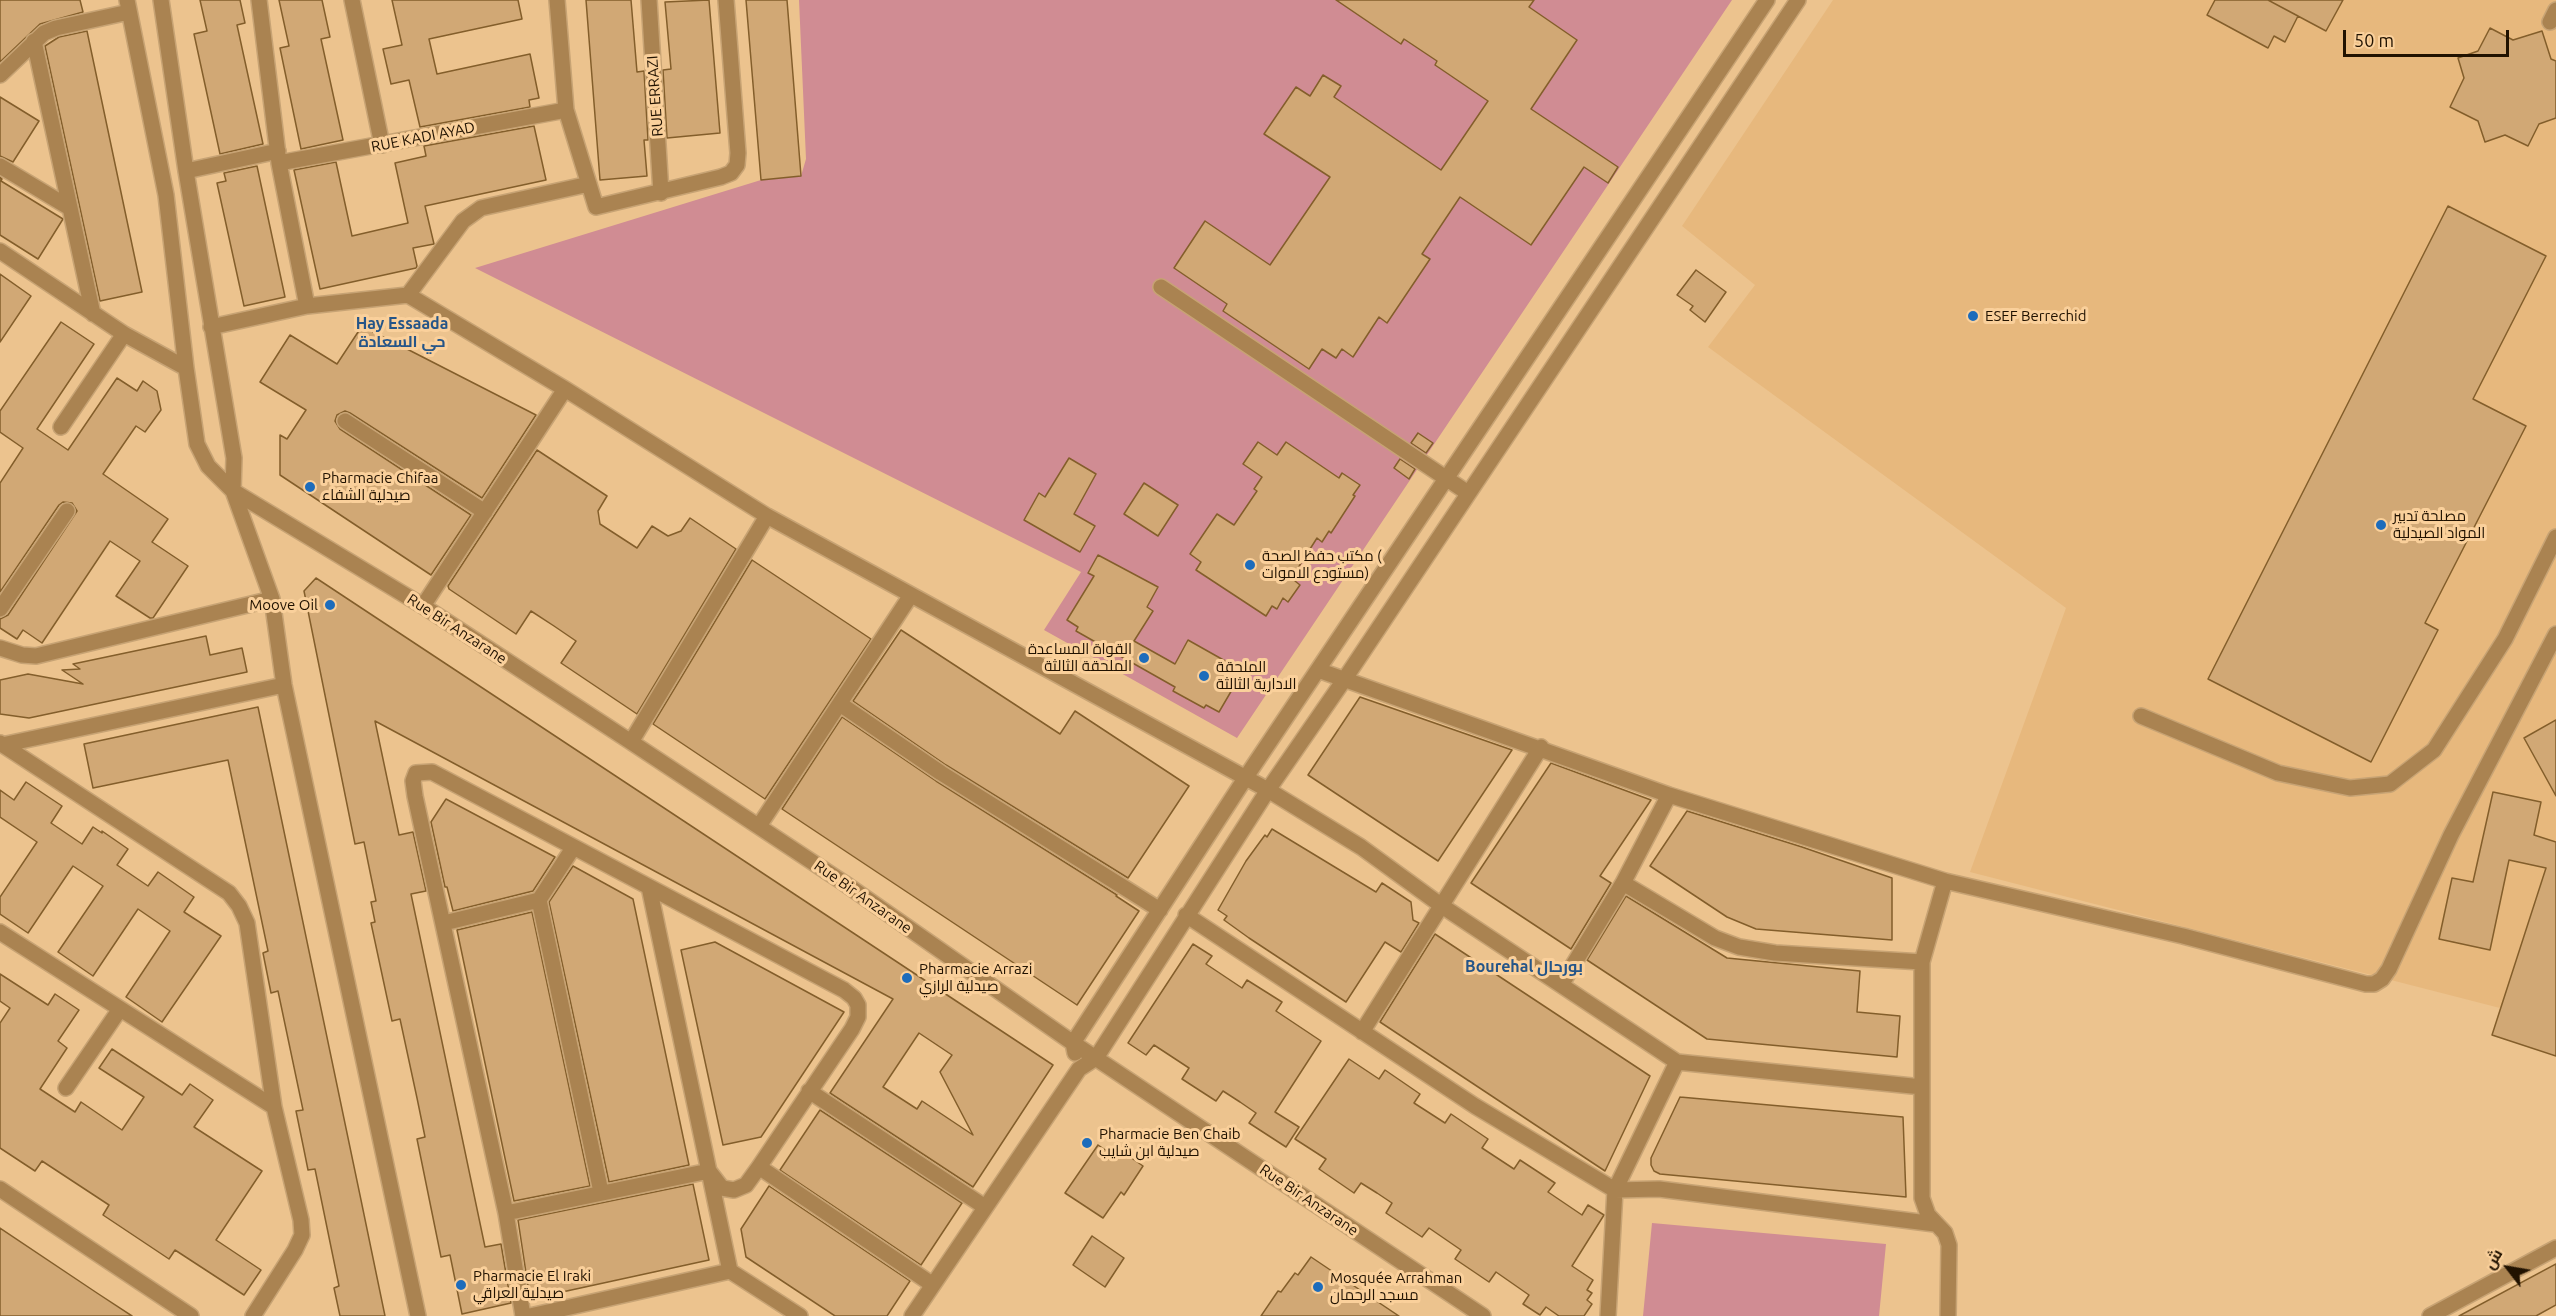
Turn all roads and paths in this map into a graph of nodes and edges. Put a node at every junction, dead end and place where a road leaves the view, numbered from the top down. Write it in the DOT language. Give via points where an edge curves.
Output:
graph roads {
  1 [pos="161,0"];
  2 [pos="259,0"];
  3 [pos="352,0"];
  4 [pos="557,0"];
  5 [pos="649,0"];
  6 [pos="726,0"];
  7 [pos="1767,0"];
  8 [pos="1798,0"];
  9 [pos="128,6"];
  10 [pos="34,41"];
  11 [pos="0,75"];
  12 [pos="566,110"];
  13 [pos="382,145"];
  14 [pos="278,157"];
  15 [pos="0,166"];
  16 [pos="186,171"];
  17 [pos="589,184"];
  18 [pos="661,193"];
  19 [pos="70,208"];
  20 [pos="0,251"];
  21 [pos="1580,280"];
  22 [pos="1161,287"];
  23 [pos="1601,294"];
  24 [pos="408,295"];
  25 [pos="307,306"];
  26 [pos="93,314"];
  27 [pos="211,327"];
  28 [pos="124,334"];
  29 [pos="186,368"];
  30 [pos="565,389"];
  31 [pos="345,421"];
  32 [pos="61,427"];
  33 [pos="1447,478"];
  34 [pos="233,491"];
  35 [pos="1468,493"];
  36 [pos="67,511"];
  37 [pos="485,512"];
  38 [pos="766,516"];
  39 [pos="2556,537"];
  40 [pos="911,595"];
  41 [pos="272,599"];
  42 [pos="423,606"];
  43 [pos="0,609"];
  44 [pos="2556,634"];
  45 [pos="0,648"];
  46 [pos="1318,670"];
  47 [pos="1344,680"];
  48 [pos="284,685"];
  49 [pos="840,704"];
  50 [pos="2141,716"];
  51 [pos="631,742"];
  52 [pos="1,744"];
  53 [pos="1541,747"];
  54 [pos="1246,777"];
  55 [pos="1268,790"];
  56 [pos="1669,795"];
  57 [pos="759,826"];
  58 [pos="573,848"];
  59 [pos="1945,881"];
  60 [pos="1623,883"];
  61 [pos="649,887"];
  62 [pos="539,900"];
  63 [pos="1442,906"];
  64 [pos="1160,910"];
  65 [pos="1186,915"];
  66 [pos="444,923"];
  67 [pos="0,932"];
  68 [pos="1922,962"];
  69 [pos="1561,985"];
  70 [pos="120,1009"];
  71 [pos="1362,1032"];
  72 [pos="1073,1043"];
  73 [pos="1096,1058"];
  74 [pos="1677,1062"];
  75 [pos="1079,1069"];
  76 [pos="1922,1087"];
  77 [pos="66,1088"];
  78 [pos="809,1091"];
  79 [pos="274,1107"];
  80 [pos="759,1167"];
  81 [pos="709,1171"];
  82 [pos="0,1189"];
  83 [pos="1615,1190"];
  84 [pos="601,1192"];
  85 [pos="986,1207"];
  86 [pos="506,1213"];
  87 [pos="1935,1224"];
  88 [pos="2556,1248"];
  89 [pos="730,1271"];
  90 [pos="933,1285"];
  91 [pos="1463,1311"];
  92 [pos="191,1316"];
  93 [pos="253,1316"];
  94 [pos="418,1316"];
  95 [pos="523,1316"];
  96 [pos="530,1316"];
  97 [pos="800,1316"];
  98 [pos="912,1316"];
  99 [pos="1483,1316"];
  100 [pos="1608,1316"];
  101 [pos="1948,1316"];
  102 [pos="2430,1316"];
  1 -- 16 [label="street"];
  2 -- 14 [label="street"];
  3 -- 13 [label="street"];
  4 -- 12 [label="street"];
  5 -- 18 [label="street, RUE ERRAZI"];
  6 -- 18 [label="street" via="736,165 731,173"];
  7 -- 21 [label="street"];
  8 -- 23 [label="street"];
  9 -- 10 [label="street" via="56,28"];
  9 -- 29 [label="street" via="166,195"];
  10 -- 11 [label="street"];
  10 -- 19 [label="street"];
  12 -- 13 [label="street, RUE KADI AYAD"];
  12 -- 17 [label="street"];
  13 -- 14 [label="street, RUE KADI AYAD"];
  14 -- 16 [label="street, RUE KADI AYAD"];
  14 -- 25 [label="street"];
  15 -- 19 [label="street"];
  16 -- 27 [label="street"];
  17 -- 18 [label="street" via="596,207"];
  17 -- 24 [label="street" via="481,208 463,221"];
  19 -- 26 [label="street"];
  20 -- 26 [label="street"];
  21 -- 23 [label="street"];
  21 -- 33 [label="street"];
  22 -- 33 [label="street"];
  23 -- 35 [label="street"];
  24 -- 25 [label="street"];
  24 -- 30 [label="street"];
  25 -- 27 [label="street"];
  26 -- 28 [label="street"];
  27 -- 34 [label="street" via="234,458"];
  28 -- 29 [label="street"];
  28 -- 32 [label="street"];
  29 -- 34 [label="street" via="197,444 208,466"];
  30 -- 37 [label="street"];
  30 -- 38 [label="street"];
  31 -- 37 [label="street"];
  33 -- 35 [label="street"];
  33 -- 46 [label="street"];
  34 -- 41 [label="street"];
  34 -- 42 [label="street, Rue Bir Anzarane"];
  35 -- 47 [label="street"];
  36 -- 43 [label="street"];
  37 -- 42 [label="street"];
  38 -- 40 [label="street"];
  38 -- 51 [label="street"];
  39 -- 50 [label="street" via="2505,639 2434,750 2390,784 2349,788 2278,773"];
  40 -- 49 [label="street"];
  40 -- 54 [label="street"];
  41 -- 45 [label="street" via="36,656"];
  41 -- 48 [label="street"];
  42 -- 51 [label="street, Rue Bir Anzarane"];
  44 -- 59 [label="street" via="2451,835 2389,969 2374,984"];
  46 -- 47 [label="street"];
  46 -- 54 [label="street"];
  47 -- 53 [label="street"];
  47 -- 55 [label="street"];
  48 -- 52 [label="street"];
  48 -- 94 [label="street"];
  49 -- 57 [label="street"];
  49 -- 64 [label="street" via="941,773"];
  51 -- 57 [label="street, Rue Bir Anzarane"];
  52 -- 79 [label="street" via="229,893 240,906 247,923"];
  53 -- 56 [label="street"];
  53 -- 63 [label="street"];
  54 -- 55 [label="street"];
  54 -- 64 [label="street"];
  55 -- 63 [label="street" via="1361,847"];
  55 -- 65 [label="street"];
  56 -- 59 [label="street"];
  56 -- 60 [label="street"];
  57 -- 72 [label="street, Rue Bir Anzarane"];
  58 -- 61 [label="street"];
  58 -- 62 [label="street"];
  58 -- 66 [label="street" via="432,772 416,773 415,796"];
  59 -- 68 [label="street"];
  60 -- 68 [label="street" via="1715,938 1739,947 1775,953"];
  60 -- 69 [label="street"];
  61 -- 78 [label="street" via="854,998 858,1017"];
  61 -- 81 [label="street"];
  62 -- 66 [label="street"];
  62 -- 84 [label="street"];
  63 -- 69 [label="street"];
  63 -- 71 [label="street"];
  64 -- 72 [label="street"];
  65 -- 71 [label="street"];
  65 -- 73 [label="street"];
  66 -- 86 [label="street"];
  67 -- 70 [label="street"];
  68 -- 76 [label="street"];
  69 -- 74 [label="street"];
  70 -- 77 [label="street"];
  70 -- 79 [label="street"];
  71 -- 83 [label="street"];
  72 -- 73 [label="street, Rue Bir Anzarane"];
  72 -- 75 [label="street"];
  73 -- 75 [label="street"];
  73 -- 91 [label="street, Rue Bir Anzarane"];
  74 -- 76 [label="street"];
  74 -- 83 [label="street"];
  75 -- 85 [label="street"];
  76 -- 87 [label="street" via="1922,1198"];
  78 -- 80 [label="street"];
  78 -- 85 [label="street"];
  79 -- 93 [label="street" via="302,1235"];
  80 -- 81 [label="street" via="746,1185 734,1190 722,1188"];
  80 -- 90 [label="street"];
  81 -- 84 [label="street"];
  81 -- 89 [label="street"];
  82 -- 92 [label="street"];
  83 -- 87 [label="street" via="1659,1189"];
  83 -- 100 [label="street"];
  84 -- 86 [label="street"];
  85 -- 90 [label="street"];
  86 -- 95 [label="street"];
  87 -- 101 [label="street" via="1945,1233 1949,1245"];
  88 -- 102 [label="street"];
  89 -- 96 [label="street"];
  89 -- 97 [label="street"];
  90 -- 98 [label="street"];
  91 -- 99 [label="street, Rue Bir Anzarane"];
}
